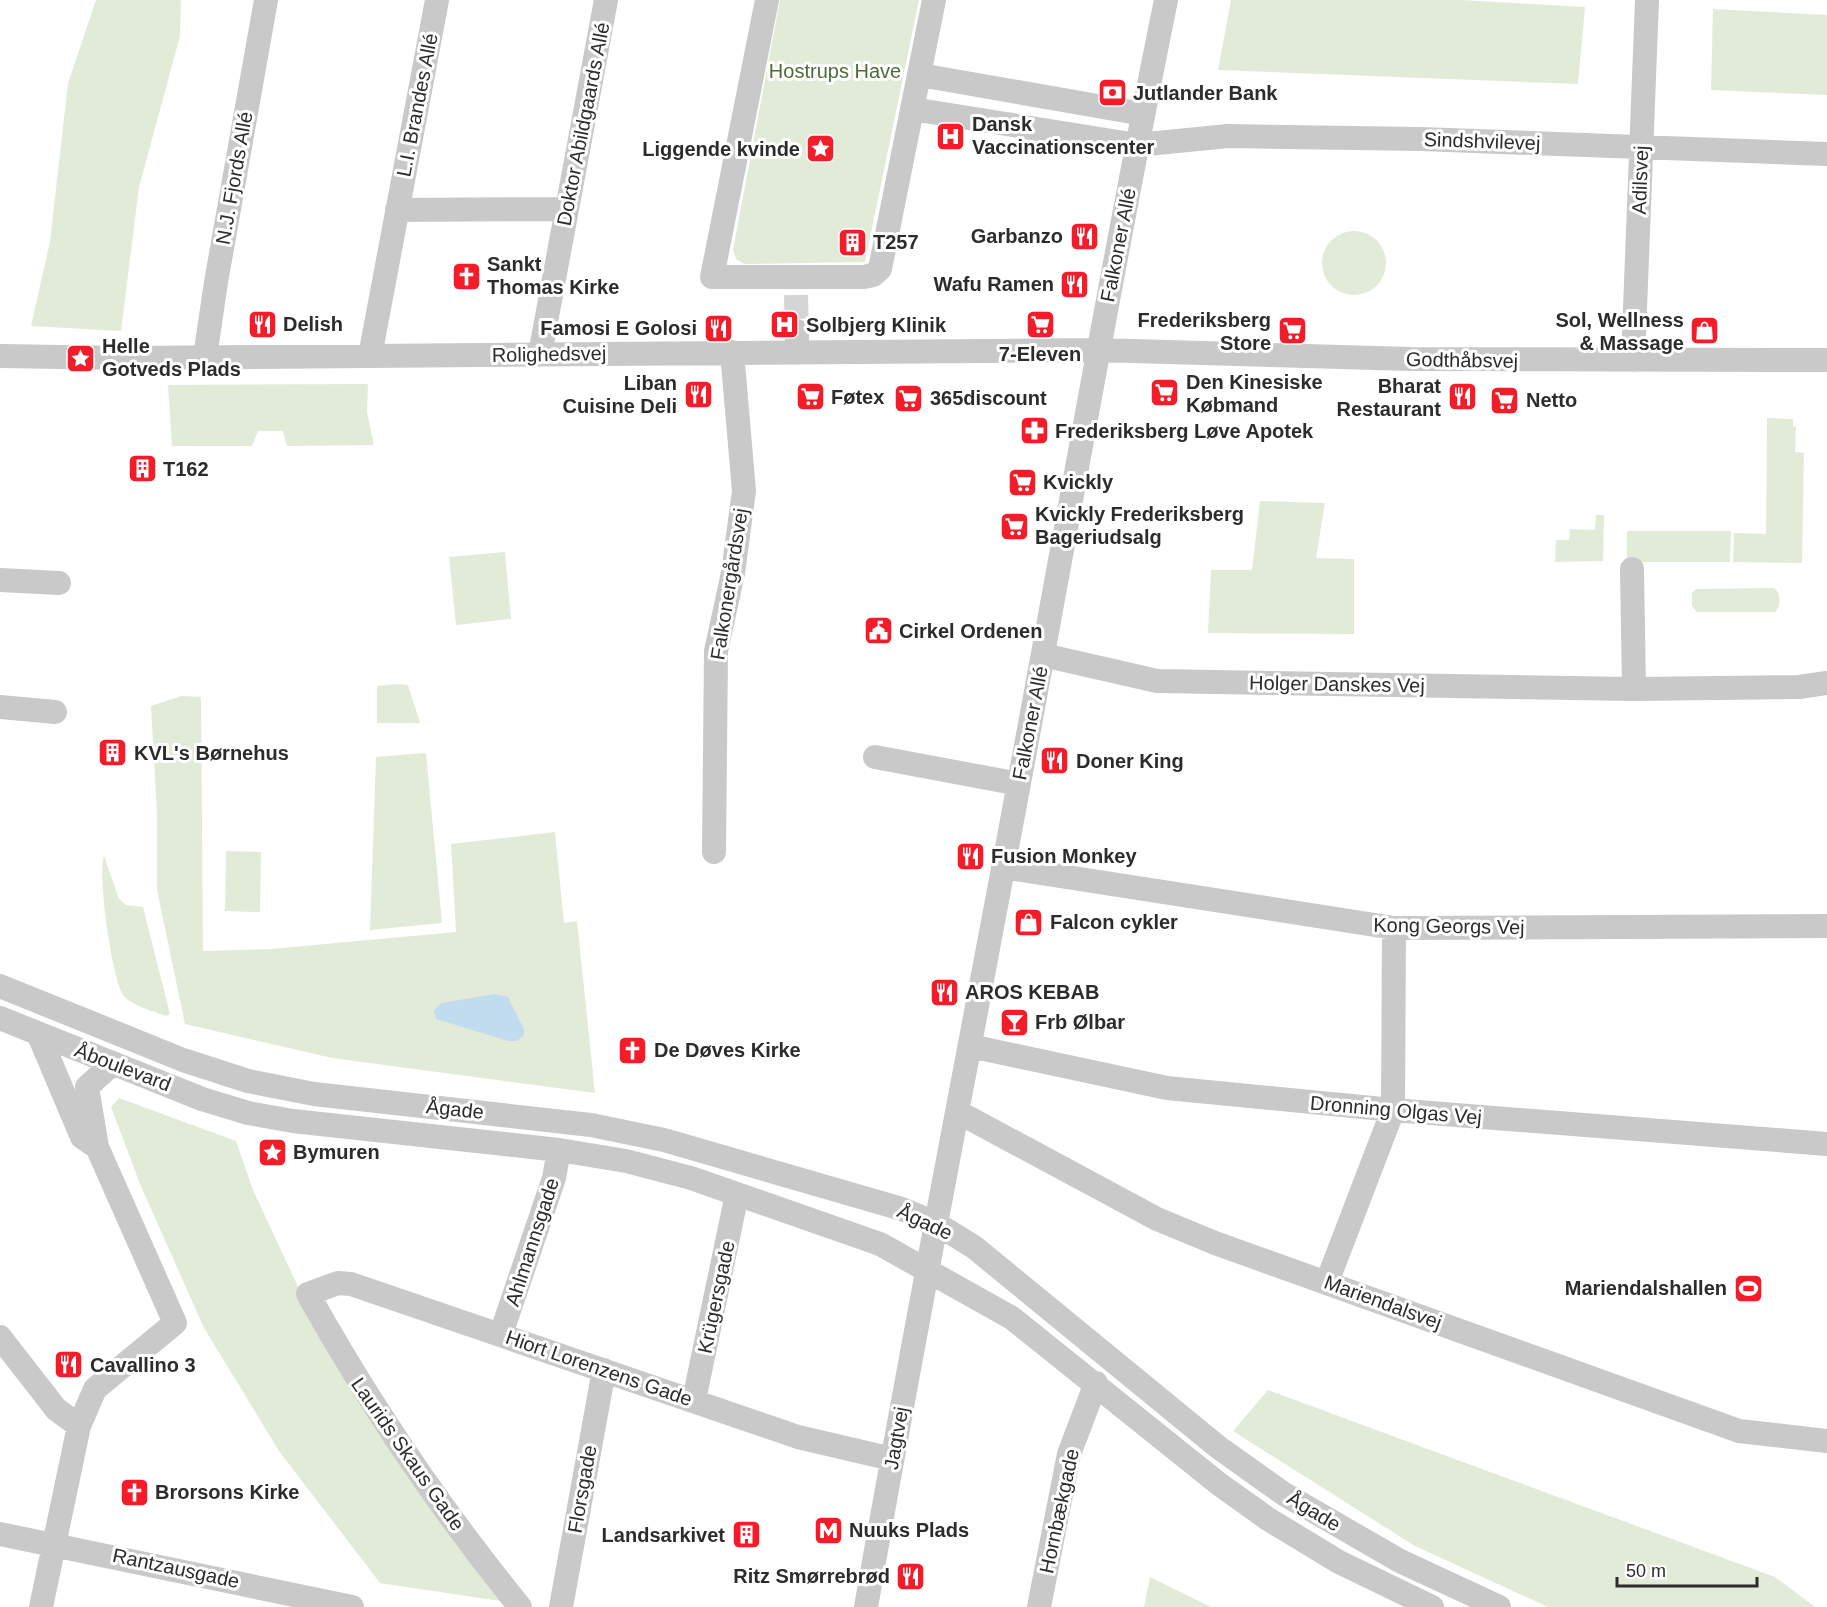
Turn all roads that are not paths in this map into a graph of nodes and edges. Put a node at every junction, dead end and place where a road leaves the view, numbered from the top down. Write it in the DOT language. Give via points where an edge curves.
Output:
graph roads {
  1 [pos="266,0"];
  2 [pos="436,0"];
  3 [pos="606,0"];
  4 [pos="767,0"];
  5 [pos="934,0"];
  6 [pos="1166,0"];
  7 [pos="1647,0"];
  8 [pos="920,75"];
  9 [pos="912,109"];
  10 [pos="1143,114"];
  11 [pos="1137,145"];
  12 [pos="1640,148"];
  13 [pos="1827,154"];
  14 [pos="567,208"];
  15 [pos="397,210"];
  16 [pos="1098,350"];
  17 [pos="732,352"];
  18 [pos="540,354"];
  19 [pos="0,356"];
  20 [pos="370,356"];
  21 [pos="205,357"];
  22 [pos="1633,360"];
  23 [pos="1827,360"];
  24 [pos="1632,569"];
  25 [pos="0,580"];
  26 [pos="59,583"];
  27 [pos="1043,655"];
  28 [pos="1827,683"];
  29 [pos="1634,689"];
  30 [pos="0,707"];
  31 [pos="55,712"];
  32 [pos="875,757"];
  33 [pos="1019,784"];
  34 [pos="714,852"];
  35 [pos="1003,867"];
  36 [pos="1827,926"];
  37 [pos="1394,928"];
  38 [pos="0,986"];
  39 [pos="0,1018"];
  40 [pos="38,1033"];
  41 [pos="970,1046"];
  42 [pos="112,1064"];
  43 [pos="248,1081"];
  44 [pos="1393,1110"];
  45 [pos="958,1112"];
  46 [pos="248,1113"];
  47 [pos="1827,1144"];
  48 [pos="97,1147"];
  49 [pos="559,1150"];
  50 [pos="737,1194"];
  51 [pos="935,1223"];
  52 [pos="928,1268"];
  53 [pos="1327,1282"];
  54 [pos="308,1294"];
  55 [pos="501,1334"];
  56 [pos="0,1337"];
  57 [pos="604,1370"];
  58 [pos="1096,1383"];
  59 [pos="694,1400"];
  60 [pos="79,1426"];
  61 [pos="1827,1441"];
  62 [pos="892,1459"];
  63 [pos="0,1534"];
  64 [pos="54,1543"];
  65 [pos="352,1606"];
  66 [pos="41,1607"];
  67 [pos="520,1607"];
  68 [pos="561,1607"];
  69 [pos="866,1607"];
  70 [pos="1039,1607"];
  71 [pos="1432,1607"];
  72 [pos="1499,1607"];
  1 -- 21 [label="street, N.J. Fjords Allé"];
  2 -- 15 [label="street, L.I. Brandes Allé"];
  3 -- 14 [label="street, Doktor Abildgaards Allé"];
  4 -- 9 [label="street" via="712,277 796,286 873,275 880,269"];
  5 -- 8 [label="street"];
  6 -- 10 [label="street, Falkoner Allé"];
  7 -- 12 [label="street, Adilsvej"];
  8 -- 9 [label="street"];
  8 -- 10 [label="street"];
  9 -- 11 [label="street"];
  10 -- 11 [label="street, Falkoner Allé"];
  11 -- 12 [label="street, Sindshvilevej" via="1228,136"];
  11 -- 16 [label="street, Falkoner Allé"];
  12 -- 13 [label="street, Sindshvilevej"];
  12 -- 22 [label="street, Adilsvej"];
  14 -- 15 [label="street"];
  14 -- 18 [label="street, Doktor Abildgaards Allé"];
  15 -- 20 [label="street, L.I. Brandes Allé"];
  16 -- 17 [label="street, Rolighedsvej" via="797,342"];
  16 -- 22 [label="street, Godthåbsvej" via="1411,359"];
  16 -- 27 [label="street, Falkoner Allé"];
  17 -- 18 [label="street, Rolighedsvej"];
  17 -- 34 [label="street, Falkonergårdsvej" via="744,491 733,573 716,651"];
  18 -- 20 [label="street, Rolighedsvej"];
  19 -- 21 [label="street, Rolighedsvej"];
  20 -- 21 [label="street, Rolighedsvej"];
  22 -- 23 [label="street, Godthåbsvej"];
  24 -- 29 [label="street"];
  25 -- 26 [label="street"];
  27 -- 29 [label="street, Holger Danskes Vej" via="1157,681"];
  27 -- 33 [label="street, Falkoner Allé"];
  28 -- 29 [label="street, Holger Danskes Vej" via="1799,687"];
  30 -- 31 [label="street"];
  32 -- 33 [label="street"];
  33 -- 35 [label="street, Falkoner Allé"];
  35 -- 37 [label="street, Kong Georgs Vej"];
  35 -- 41 [label="street, Falkoner Allé"];
  36 -- 37 [label="street, Kong Georgs Vej"];
  37 -- 44 [label="street"];
  38 -- 43 [label="street, Åboulevard" via="183,1060"];
  39 -- 40 [label="street, Åboulevard"];
  40 -- 42 [label="street, Åboulevard"];
  40 -- 48 [label="street" via="82,1137"];
  41 -- 44 [label="street, Dronning Olgas Vej" via="1167,1088"];
  41 -- 45 [label="street, Falkoner Allé"];
  42 -- 46 [label="street, Åboulevard"];
  42 -- 48 [label="street" via="87,1088"];
  43 -- 51 [label="street, Ågade" via="314,1094 545,1119 630,1133 831,1187"];
  44 -- 47 [label="street, Dronning Olgas Vej"];
  44 -- 53 [label="street"];
  45 -- 51 [label="street, Falkoner Allé"];
  45 -- 53 [label="street, Mariendalsvej" via="1157,1219 1215,1244"];
  46 -- 49 [label="street, Ågade" via="303,1123"];
  48 -- 60 [label="street" via="175,1323 94,1389"];
  49 -- 50 [label="street, Ågade" via="658,1168"];
  49 -- 55 [label="street, Ahlmannsgade" via="554,1178"];
  50 -- 52 [label="street, Ågade" via="863,1237"];
  50 -- 59 [label="street, Krügersgade"];
  51 -- 52 [label="street, Falkoner Allé"];
  51 -- 72 [label="street, Ågade" via="974,1247 1218,1447 1284,1494 1400,1560"];
  52 -- 58 [label="street, Ågade" via="1012,1318"];
  52 -- 62 [label="street, Jagtvej"];
  53 -- 61 [label="street, Mariendalsvej" via="1739,1431"];
  54 -- 55 [label="street, Hiort Lorenzens Gade" via="338,1283 351,1284"];
  54 -- 67 [label="street, Laurids Skaus Gade" via="405,1456"];
  55 -- 57 [label="street, Hiort Lorenzens Gade"];
  56 -- 60 [label="street" via="56,1408"];
  57 -- 59 [label="street, Hiort Lorenzens Gade"];
  57 -- 68 [label="street, Florsgade"];
  58 -- 70 [label="street, Hornbækgade" via="1069,1454"];
  58 -- 71 [label="street, Ågade" via="1268,1519 1339,1562"];
  59 -- 62 [label="street, Hiort Lorenzens Gade" via="798,1437"];
  60 -- 64 [label="street"];
  62 -- 69 [label="street, Jagtvej"];
  63 -- 64 [label="street, Rantzausgade"];
  64 -- 65 [label="street, Rantzausgade"];
  64 -- 66 [label="street"];
}
